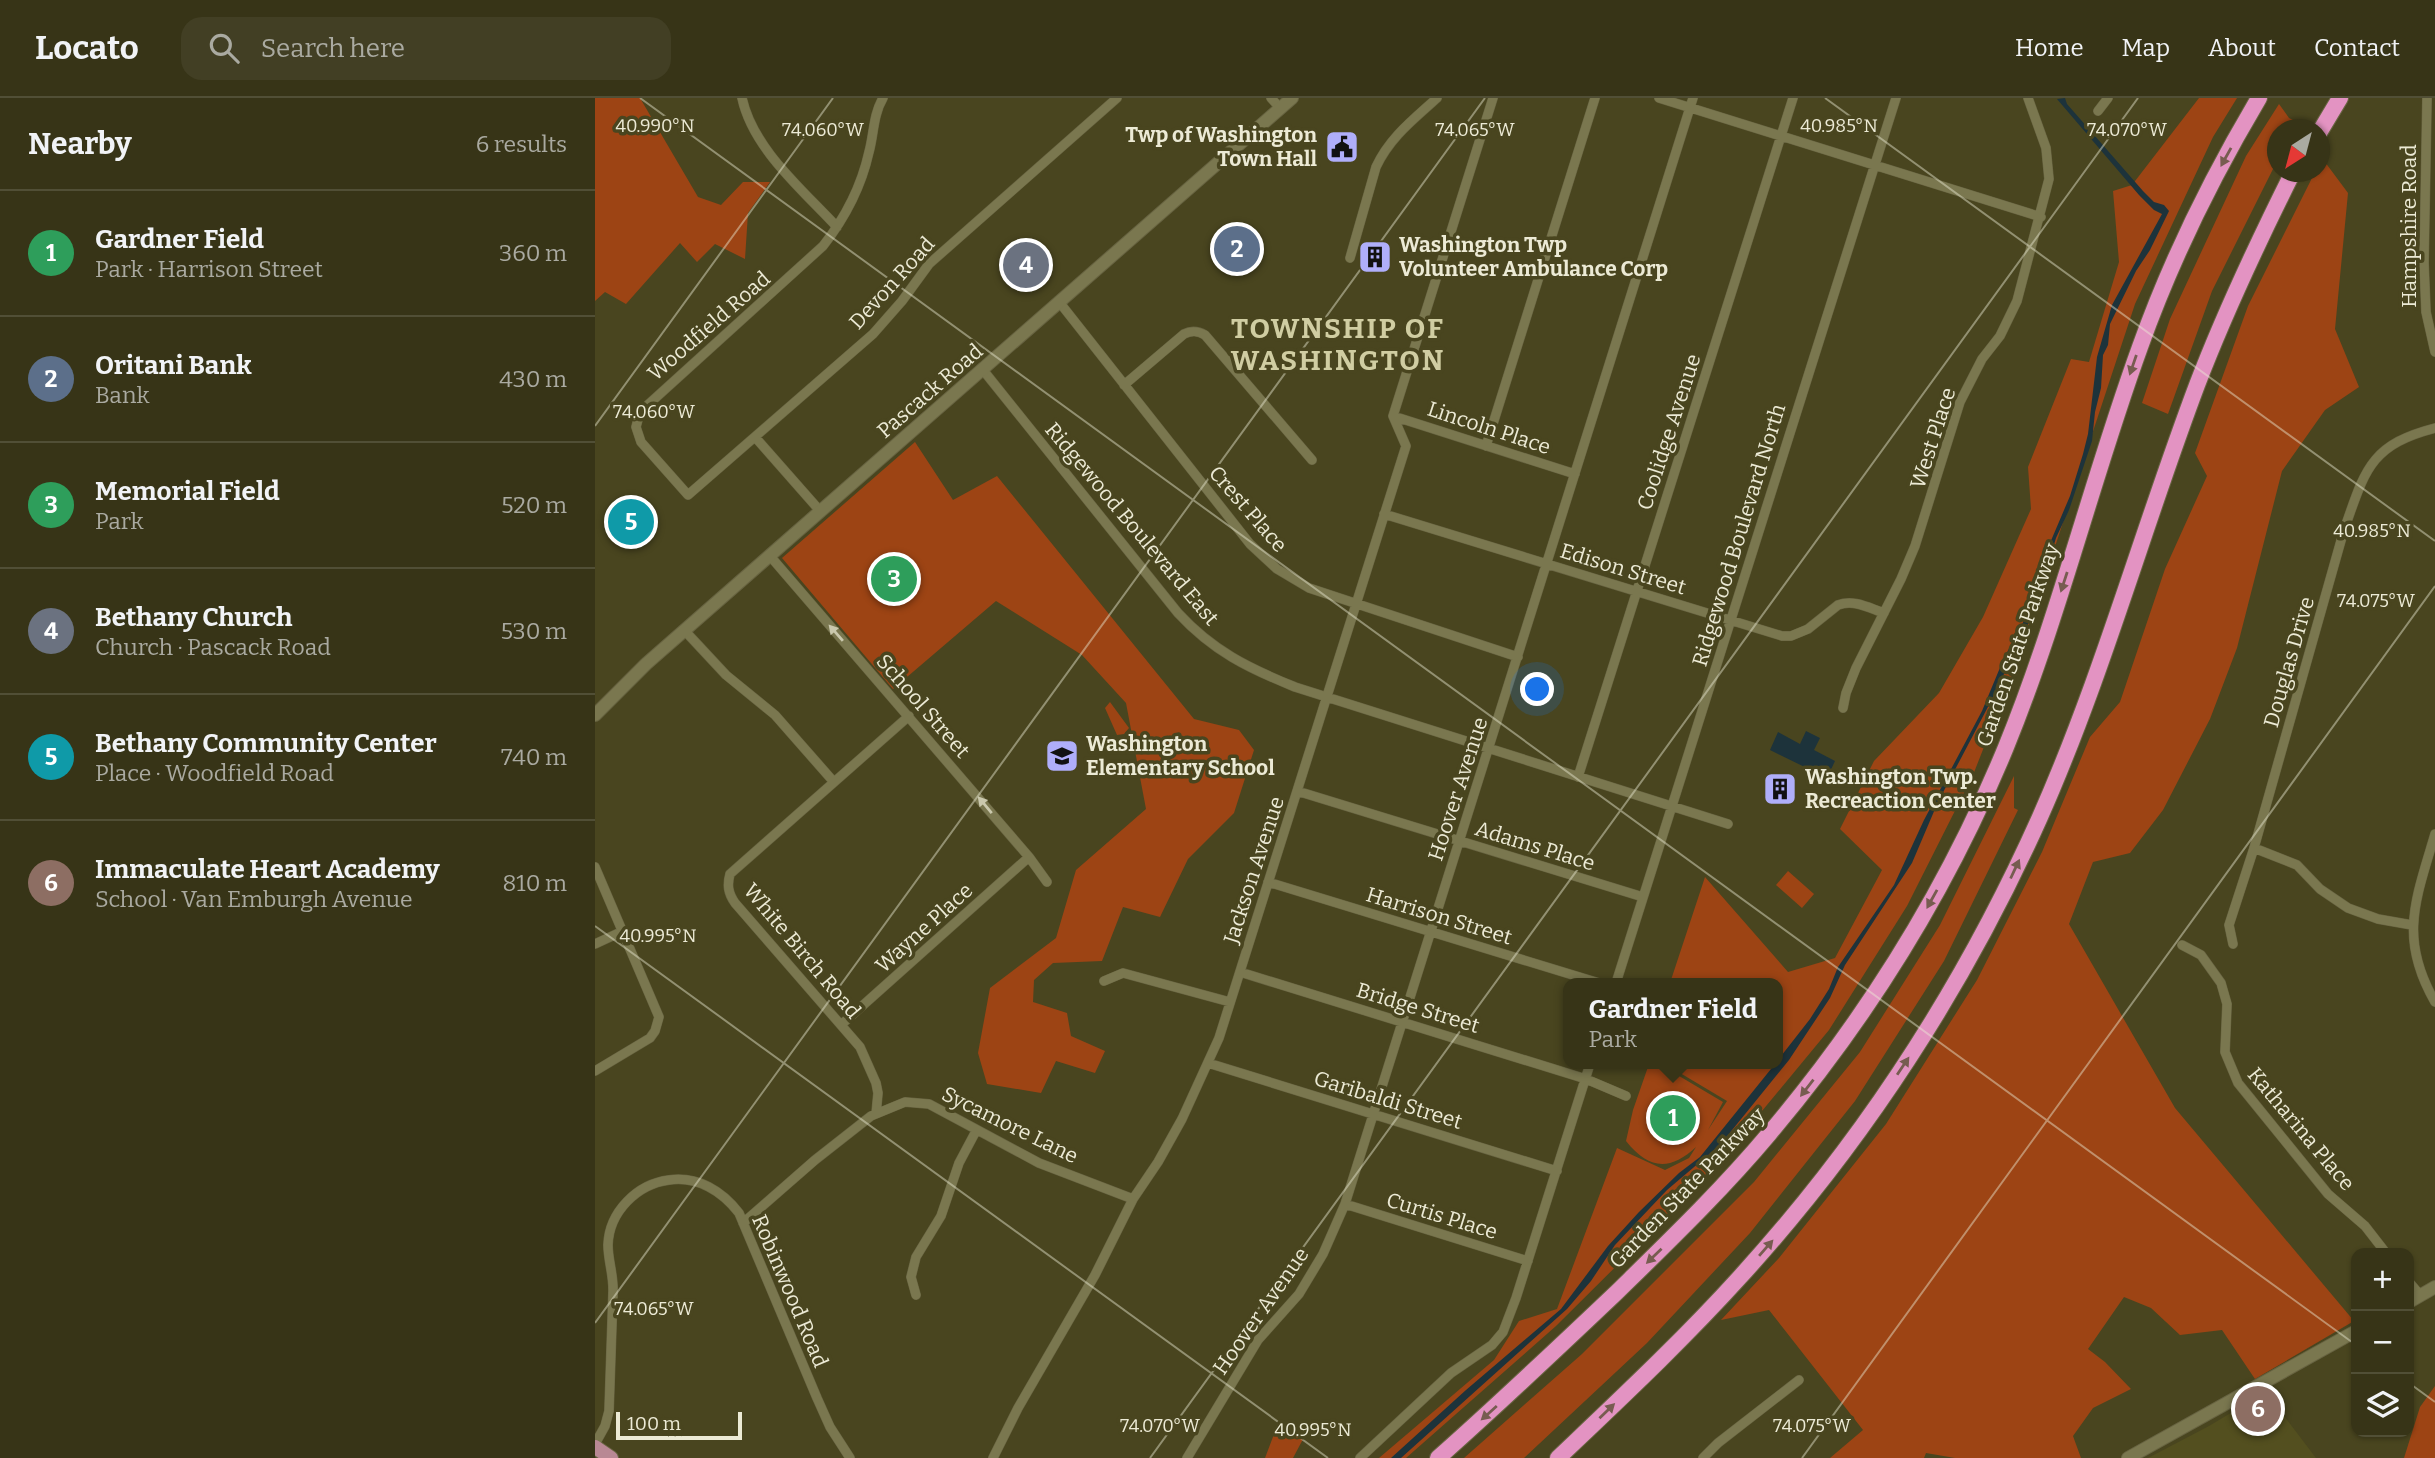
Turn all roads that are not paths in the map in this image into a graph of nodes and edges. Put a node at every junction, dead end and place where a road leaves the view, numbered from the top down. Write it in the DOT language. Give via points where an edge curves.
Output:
graph roads {
  1 [pos="742,98"];
  2 [pos="883,98"];
  3 [pos="1117,98"];
  4 [pos="1292,98"];
  5 [pos="1437,98"];
  6 [pos="1493,98"];
  7 [pos="1595,98"];
  8 [pos="1659,98"];
  9 [pos="1793,98"];
  10 [pos="1896,98"];
  11 [pos="2028,98"];
  12 [pos="2108,98"];
  13 [pos="2259,98"];
  14 [pos="2331,98"];
  15 [pos="2340,98"];
  16 [pos="2427,98"];
  17 [pos="1276,103"];
  18 [pos="1691,103"];
  19 [pos="2098,111"];
  20 [pos="2320,119"];
  21 [pos="2327,119"];
  22 [pos="1781,136"];
  23 [pos="1874,165"];
  24 [pos="2288,182"];
  25 [pos="2041,217"];
  26 [pos="2424,222"];
  27 [pos="2435,222"];
  28 [pos="837,227"];
  29 [pos="1350,258"];
  30 [pos="1060,303"];
  31 [pos="2435,352"];
  32 [pos="983,370"];
  33 [pos="1124,384"];
  34 [pos="1393,416"];
  35 [pos="2435,428"];
  36 [pos="755,437"];
  37 [pos="1486,446"];
  38 [pos="1312,460"];
  39 [pos="1575,474"];
  40 [pos="821,512"];
  41 [pos="1384,514"];
  42 [pos="770,556"];
  43 [pos="1547,564"];
  44 [pos="1637,592"];
  45 [pos="1356,603"];
  46 [pos="1884,613"];
  47 [pos="1730,620"];
  48 [pos="685,631"];
  49 [pos="1518,657"];
  50 [pos="1327,697"];
  51 [pos="1843,708"];
  52 [pos="595,715"];
  53 [pos="909,716"];
  54 [pos="1489,749"];
  55 [pos="1578,777"];
  56 [pos="833,781"];
  57 [pos="1297,791"];
  58 [pos="1672,807"];
  59 [pos="1728,824"];
  60 [pos="2435,834"];
  61 [pos="1460,841"];
  62 [pos="2254,848"];
  63 [pos="1029,858"];
  64 [pos="595,867"];
  65 [pos="1047,882"];
  66 [pos="1268,882"];
  67 [pos="1643,897"];
  68 [pos="2412,925"];
  69 [pos="623,931"];
  70 [pos="1431,932"];
  71 [pos="595,944"];
  72 [pos="2232,944"];
  73 [pos="2182,945"];
  74 [pos="1240,972"];
  75 [pos="1583,978"];
  76 [pos="1618,978"];
  77 [pos="1104,981"];
  78 [pos="1230,1002"];
  79 [pos="2435,1002"];
  80 [pos="1403,1022"];
  81 [pos="842,1024"];
  82 [pos="1208,1063"];
  83 [pos="1589,1069"];
  84 [pos="595,1071"];
  85 [pos="1586,1079"];
  86 [pos="1626,1097"];
  87 [pos="876,1114"];
  88 [pos="1374,1114"];
  89 [pos="976,1131"];
  90 [pos="1556,1171"];
  91 [pos="1133,1199"];
  92 [pos="1345,1204"];
  93 [pos="743,1223"];
  94 [pos="2382,1248"];
  95 [pos="1528,1261"];
  96 [pos="2435,1287"];
  97 [pos="916,1295"];
  98 [pos="2414,1299"];
  99 [pos="2351,1334"];
  100 [pos="1799,1380"];
  101 [pos="595,1445"];
  102 [pos="609,1458"];
  103 [pos="850,1458"];
  104 [pos="993,1458"];
  105 [pos="1187,1458"];
  106 [pos="1360,1458"];
  107 [pos="1438,1458"];
  108 [pos="1558,1458"];
  109 [pos="1703,1458"];
  110 [pos="2128,1458"];
  1 -- 28 [label="street" via="763,146"];
  2 -- 28 [label="street, Woodfield Road" via="864,172"];
  3 -- 36 [label="street, Devon Road" via="929,264 873,334"];
  4 -- 17 [label="street, Pascack Road"];
  5 -- 29 [label="street" via="1381,155"];
  6 -- 34 [label="street"];
  7 -- 37 [label="street"];
  8 -- 18 [label="street"];
  9 -- 22 [label="street, Coolidge Avenue"];
  10 -- 23 [label="street, Ridgewood Boulevard North"];
  11 -- 25 [label="street, West Place" via="2049,163"];
  12 -- 19 [label="street"];
  13 -- 107 [label="highway, Garden State Parkway, one-way" via="2214,177 2163,287 2016,721 1967,833 1910,939 1837,1049 1734,1175 1560,1347"];
  14 -- 20 [label="highway"];
  15 -- 21 [label="highway"];
  16 -- 26 [label="street, Hampshire Road"];
  17 -- 30 [label="street, Pascack Road"];
  18 -- 22 [label="street"];
  18 -- 39 [label="street, Hoover Avenue"];
  22 -- 23 [label="street"];
  22 -- 44 [label="street, Coolidge Avenue"];
  23 -- 25 [label="street"];
  23 -- 47 [label="street, Ridgewood Boulevard North"];
  108 -- 24 [label="highway, one-way" via="1697,1322 1781,1230 1874,1110 1956,981 2040,817 2196,386"];
  25 -- 46 [label="street, West Place" via="2017,301 1960,402 1928,513"];
  26 -- 27 [label="street"];
  26 -- 31 [label="street, Hampshire Road" via="2426,312"];
  28 -- 36 [label="street, Woodfield Road" via="810,260 645,405 636,427 641,442 688,495"];
  30 -- 32 [label="street, Pascack Road"];
  30 -- 33 [label="street, Crest Place"];
  32 -- 40 [label="street, Pascack Road"];
  32 -- 50 [label="street, Ridgewood Boulevard East" via="1191,628 1240,663"];
  33 -- 38 [label="street" via="1184,334 1199,332"];
  33 -- 45 [label="street, Crest Place" via="1264,559 1310,588"];
  34 -- 37 [label="street, Lincoln Place"];
  34 -- 41 [label="street, Jackson Avenue" via="1406,446"];
  35 -- 62 [label="street, Douglas Drive" via="2391,445 2373,460 2362,479"];
  36 -- 40 [label="street"];
  37 -- 39 [label="street, Lincoln Place"];
  39 -- 43 [label="street, Hoover Avenue"];
  40 -- 42 [label="street, Pascack Road"];
  41 -- 43 [label="street, Edison Street"];
  41 -- 45 [label="street, Jackson Avenue"];
  42 -- 48 [label="street, Pascack Road"];
  53 -- 42 [label="street, School Street, one-way"];
  43 -- 44 [label="street, Edison Street"];
  43 -- 49 [label="street, Hoover Avenue"];
  44 -- 47 [label="street, Edison Street"];
  44 -- 55 [label="street, Coolidge Avenue"];
  45 -- 49 [label="street, Crest Place"];
  45 -- 50 [label="street, Jackson Avenue"];
  46 -- 47 [label="street, Edison Street" via="1845,602 1791,636"];
  46 -- 51 [label="street, West Place" via="1856,668"];
  47 -- 58 [label="street, Ridgewood Boulevard North"];
  48 -- 52 [label="street, Pascack Road"];
  48 -- 56 [label="street" via="726,675 775,715"];
  49 -- 54 [label="street, Hoover Avenue"];
  50 -- 54 [label="street, Ridgewood Boulevard East"];
  50 -- 57 [label="street, Jackson Avenue"];
  53 -- 56 [label="street, White Birch Road"];
  63 -- 53 [label="street, School Street, one-way"];
  54 -- 55 [label="street, Ridgewood Boulevard East"];
  54 -- 61 [label="street, Hoover Avenue"];
  55 -- 58 [label="street, Ridgewood Boulevard East"];
  56 -- 81 [label="street, White Birch Road" via="730,874 728,890"];
  57 -- 61 [label="street, Adams Place"];
  57 -- 66 [label="street, Jackson Avenue"];
  58 -- 59 [label="street, Ridgewood Boulevard East"];
  58 -- 67 [label="street, Ridgewood Boulevard North"];
  60 -- 68 [label="street"];
  61 -- 67 [label="street, Adams Place"];
  61 -- 70 [label="street, Hoover Avenue"];
  62 -- 68 [label="street" via="2297,865 2320,889 2348,908"];
  62 -- 72 [label="street, Douglas Drive" via="2229,925"];
  63 -- 65 [label="street, School Street"];
  63 -- 81 [label="street, Wayne Place"];
  64 -- 69 [label="street"];
  66 -- 70 [label="street, Harrison Street"];
  66 -- 74 [label="street, Jackson Avenue"];
  67 -- 76 [label="street, Ridgewood Boulevard North"];
  68 -- 79 [label="street" via="2415,955"];
  69 -- 71 [label="street"];
  69 -- 84 [label="street" via="658,1010 658,1024 650,1038"];
  70 -- 75 [label="street, Harrison Street"];
  70 -- 80 [label="street, Hoover Avenue"];
  73 -- 94 [label="street, Katharina Place" via="2201,955 2221,982 2227,1004 2225,1052 2238,1083 2323,1188"];
  74 -- 78 [label="street, Jackson Avenue"];
  74 -- 80 [label="street, Bridge Street"];
  77 -- 78 [label="street" via="1123,973"];
  78 -- 82 [label="street, Jackson Avenue"];
  80 -- 85 [label="street, Bridge Street"];
  80 -- 88 [label="street, Hoover Avenue"];
  81 -- 87 [label="street, White Birch Road" via="873,1072"];
  82 -- 88 [label="street, Garibaldi Street"];
  82 -- 91 [label="street, Jackson Avenue" via="1164,1151"];
  83 -- 85 [label="street"];
  85 -- 86 [label="street"];
  85 -- 90 [label="street"];
  87 -- 89 [label="street, Sycamore Lane" via="905,1102 926,1103"];
  87 -- 93 [label="street, Sycamore Lane"];
  88 -- 90 [label="street, Garibaldi Street"];
  88 -- 92 [label="street, Hoover Avenue"];
  89 -- 91 [label="street, Sycamore Lane" via="1038,1163"];
  89 -- 97 [label="street" via="959,1163 941,1216 912,1267"];
  90 -- 95 [label="street"];
  91 -- 104 [label="street, Jackson Avenue"];
  92 -- 95 [label="street, Curtis Place"];
  92 -- 105 [label="street, Hoover Avenue" via="1299,1294 1258,1340"];
  93 -- 101 [label="street, Robinwood Road" via="721,1194 700,1183 676,1179 641,1189 616,1215 608,1248 613,1287 609,1411"];
  93 -- 103 [label="street, Robinwood Road" via="821,1408"];
  95 -- 106 [label="street" via="1497,1340 1451,1373"];
  96 -- 98 [label="street"];
  99 -- 110 [label="street"];
  100 -- 109 [label="street"];
  101 -- 102 [label="main road"];
}
